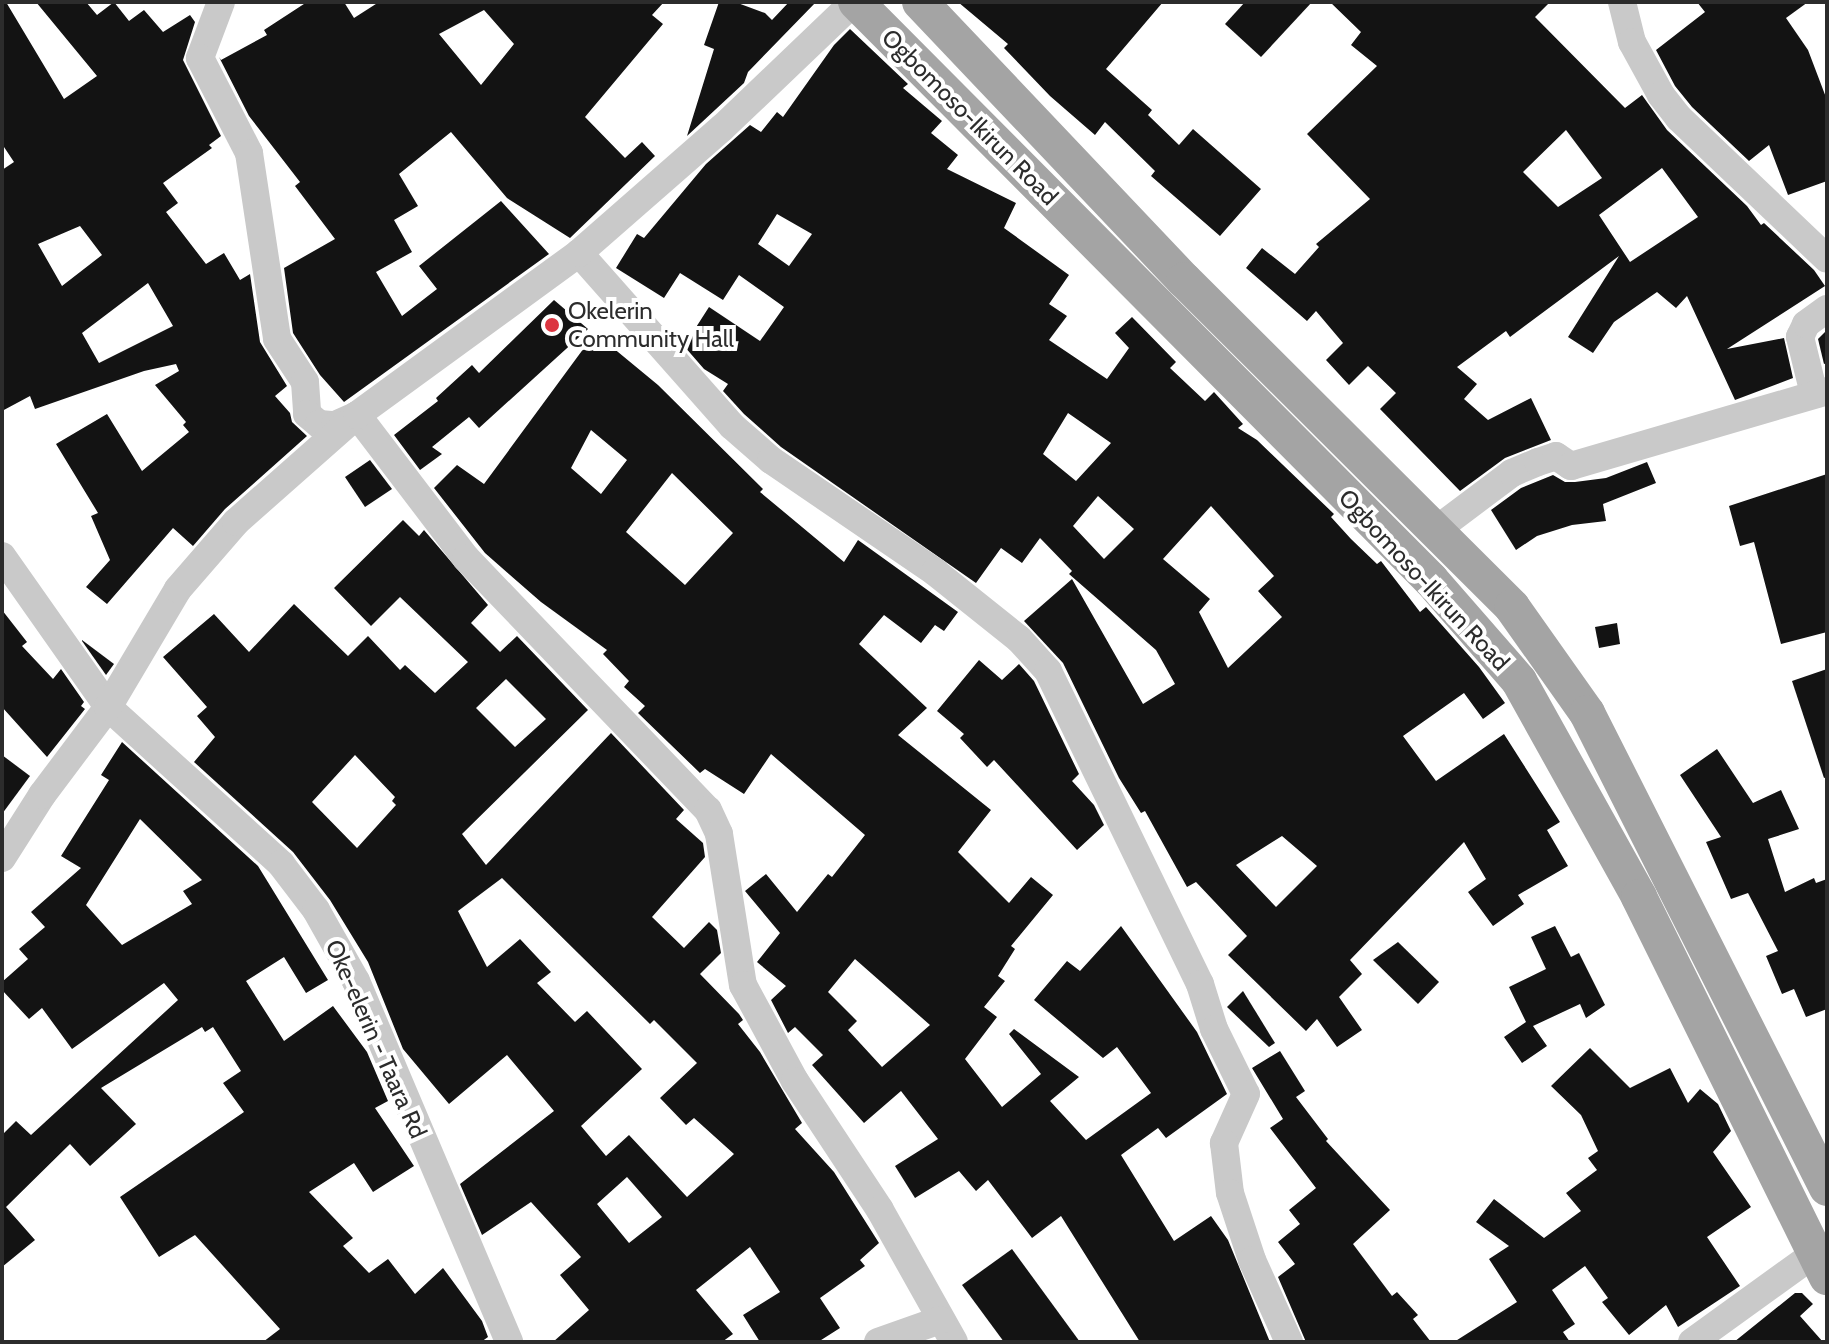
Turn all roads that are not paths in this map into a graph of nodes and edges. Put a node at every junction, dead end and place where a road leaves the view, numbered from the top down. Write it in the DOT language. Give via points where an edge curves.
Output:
graph roads {
  1 [pos="221,2"];
  2 [pos="855,2"];
  3 [pos="920,2"];
  4 [pos="1622,2"];
  5 [pos="579,253"];
  6 [pos="1827,259"];
  7 [pos="1827,309"];
  8 [pos="1820,393"];
  9 [pos="357,415"];
  10 [pos="1436,530"];
  11 [pos="2,556"];
  12 [pos="108,707"];
  13 [pos="2,858"];
  14 [pos="1827,1188"];
  15 [pos="1823,1260"];
  16 [pos="947,1331"];
  17 [pos="509,1342"];
  18 [pos="878,1342"];
  19 [pos="1289,1342"];
  20 [pos="1692,1342"];
  1 -- 9 [label="street" via="200,58 249,153 277,339 305,382 307,414 319,424 335,425"];
  2 -- 5 [label="street"];
  2 -- 15 [label="main road, Ogbomoso-Ikirun Road" via="1431,580 1519,681 1639,897"];
  3 -- 10 [label="main road, Ogbomoso-Ikirun Road" via="1184,280"];
  4 -- 6 [label="street" via="1632,42 1679,118"];
  5 -- 9 [label="street"];
  5 -- 19 [label="street" via="732,426 771,460 935,572 1019,639 1048,671 1200,984 1214,1029 1246,1094 1224,1143 1230,1193 1252,1260"];
  7 -- 8 [label="street" via="1806,324 1800,337"];
  8 -- 10 [label="street" via="1571,466 1556,456 1538,462 1512,473"];
  9 -- 12 [label="street" via="207,553 178,589"];
  9 -- 16 [label="street" via="466,558 708,810 719,834 743,985 788,1070 880,1210"];
  10 -- 14 [label="main road, Ogbomoso-Ikirun Road" via="1512,607 1587,713"];
  11 -- 12 [label="street, Oke-elerin - Taara Rd"];
  12 -- 13 [label="street"];
  12 -- 17 [label="street, Oke-elerin - Taara Rd" via="281,864 316,910 356,981"];
  15 -- 20 [label="street"];
  16 -- 18 [label="street"];
}
